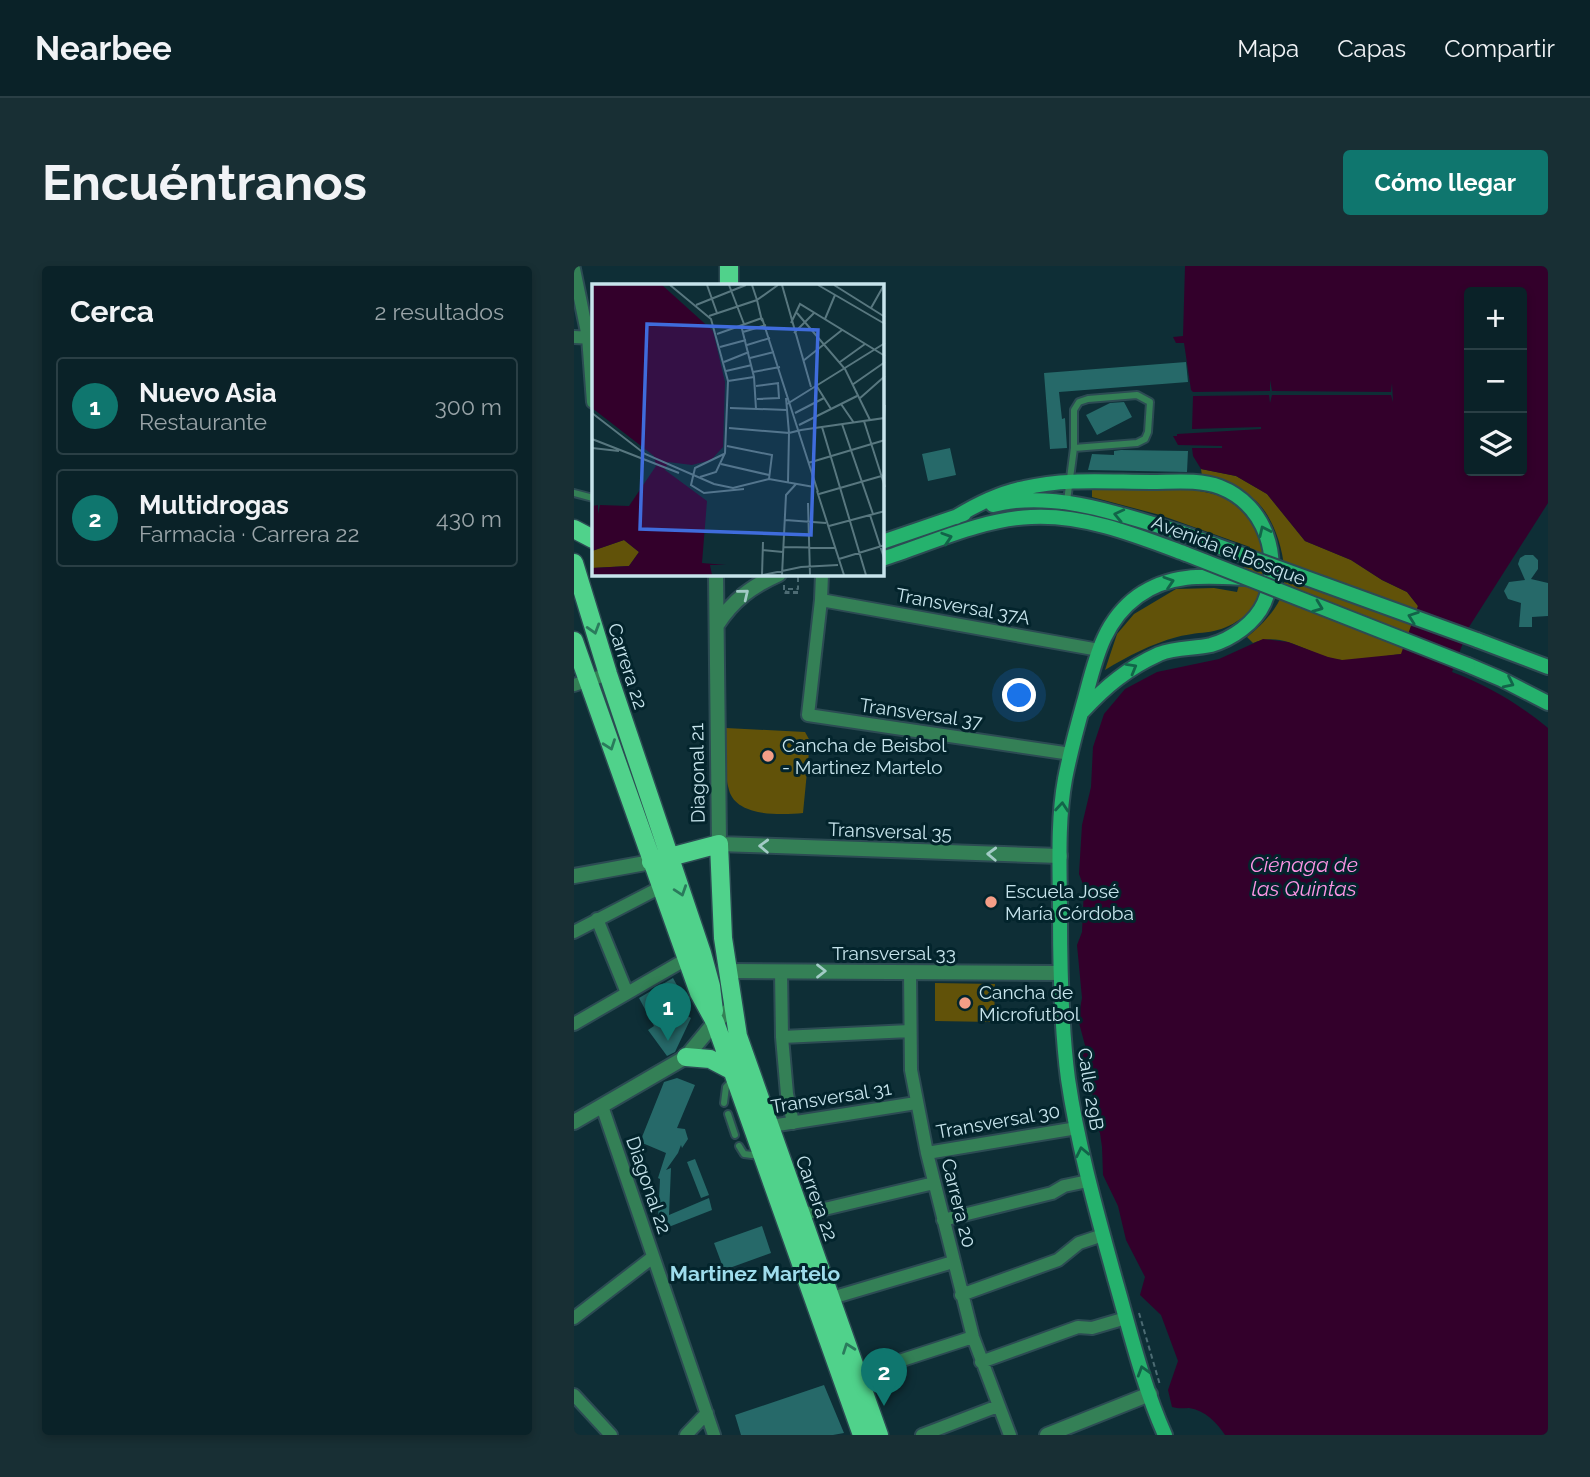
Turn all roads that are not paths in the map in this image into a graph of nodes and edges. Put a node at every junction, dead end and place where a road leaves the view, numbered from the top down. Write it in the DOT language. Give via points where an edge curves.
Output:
graph roads {
  1 [pos="729,266"];
  2 [pos="574,269"];
  3 [pos="729,284"];
  4 [pos="574,337"];
  5 [pos="591,337"];
  6 [pos="592,370"];
  7 [pos="1074,448"];
  8 [pos="1070,481"];
  9 [pos="574,493"];
  10 [pos="592,498"];
  11 [pos="1067,503"];
  12 [pos="956,517"];
  13 [pos="574,529"];
  14 [pos="592,538"];
  15 [pos="884,541"];
  16 [pos="574,543"];
  17 [pos="592,548"];
  18 [pos="884,558"];
  19 [pos="574,564"];
  20 [pos="716,576"];
  21 [pos="822,576"];
  22 [pos="781,579"];
  23 [pos="1244,579"];
  24 [pos="821,600"];
  25 [pos="717,625"];
  26 [pos="574,640"];
  27 [pos="1099,650"];
  28 [pos="1548,667"];
  29 [pos="608,674"];
  30 [pos="581,683"];
  31 [pos="1548,703"];
  32 [pos="1081,713"];
  33 [pos="1071,754"];
  34 [pos="719,844"];
  35 [pos="1060,856"];
  36 [pos="670,857"];
  37 [pos="651,862"];
  38 [pos="574,876"];
  39 [pos="661,887"];
  40 [pos="597,919"];
  41 [pos="574,932"];
  42 [pos="695,956"];
  43 [pos="728,971"];
  44 [pos="781,971"];
  45 [pos="910,972"];
  46 [pos="1060,973"];
  47 [pos="627,993"];
  48 [pos="733,1007"];
  49 [pos="715,1022"];
  50 [pos="574,1024"];
  51 [pos="910,1031"];
  52 [pos="782,1037"];
  53 [pos="686,1057"];
  54 [pos="732,1074"];
  55 [pos="724,1103"];
  56 [pos="916,1103"];
  57 [pos="602,1106"];
  58 [pos="728,1114"];
  59 [pos="574,1122"];
  60 [pos="793,1123"];
  61 [pos="761,1128"];
  62 [pos="1077,1128"];
  63 [pos="735,1135"];
  64 [pos="739,1146"];
  65 [pos="927,1153"];
  66 [pos="762,1156"];
  67 [pos="1088,1181"];
  68 [pos="934,1183"];
  69 [pos="792,1216"];
  70 [pos="943,1220"];
  71 [pos="1103,1235"];
  72 [pos="653,1257"];
  73 [pos="953,1262"];
  74 [pos="961,1294"];
  75 [pos="823,1301"];
  76 [pos="1132,1314"];
  77 [pos="574,1318"];
  78 [pos="973,1337"];
  79 [pos="981,1362"];
  80 [pos="850,1377"];
  81 [pos="1156,1391"];
  82 [pos="574,1395"];
  83 [pos="998,1406"];
  84 [pos="707,1413"];
  85 [pos="611,1435"];
  86 [pos="686,1435"];
  87 [pos="714,1435"];
  88 [pos="862,1435"];
  89 [pos="879,1435"];
  90 [pos="922,1435"];
  91 [pos="1010,1435"];
  92 [pos="1047,1435"];
  93 [pos="1165,1435"];
  1 -- 3 [label="main road"];
  2 -- 5 [label="street"];
  4 -- 5 [label="street"];
  5 -- 6 [label="street"];
  7 -- 7 [label="lane" via="1074,410 1079,402 1137,395 1150,402 1145,439"];
  7 -- 8 [label="lane"];
  8 -- 11 [label="lane"];
  8 -- 12 [label="main road" via="1004,493"];
  32 -- 8 [label="main road, one-way" via="1106,685 1133,667 1171,650 1223,641 1248,624 1264,602 1272,556 1254,513 1221,487 1191,482"];
  9 -- 10 [label="lane"];
  11 -- 12 [label="main road, Avenida el Bosque" via="1015,501"];
  28 -- 11 [label="main road, Avenida el Bosque, one-way, bridge" via="1185,534"];
  12 -- 15 [label="main road, Avenida el Bosque"];
  13 -- 14 [label="main road"];
  16 -- 17 [label="main road"];
  18 -- 23 [label="main road, Avenida el Bosque, one-way, bridge" via="985,525 1029,517 1062,518 1138,536"];
  19 -- 29 [label="main road, Carrera 22, one-way"];
  20 -- 25 [label="street, Diagonal 21"];
  21 -- 24 [label="street"];
  25 -- 22 [label="street, one-way" via="738,598"];
  27 -- 23 [label="main road, Calle 29B, one-way" via="1114,620 1138,596 1169,581 1203,575"];
  23 -- 31 [label="main road, Avenida el Bosque, one-way, bridge" via="1468,665"];
  24 -- 27 [label="street, Transversal 37A"];
  24 -- 33 [label="street, Transversal 37" via="808,715"];
  25 -- 34 [label="street, Diagonal 21"];
  26 -- 30 [label="main road, Carrera 22"];
  27 -- 32 [label="main road, Calle 29B"];
  29 -- 30 [label="street"];
  29 -- 36 [label="main road, Carrera 22"];
  30 -- 37 [label="main road, Carrera 22, one-way"];
  32 -- 33 [label="main road, Calle 29B"];
  35 -- 33 [label="main road, Calle 29B, one-way"];
  35 -- 34 [label="street, Transversal 35, one-way"];
  34 -- 36 [label="main road"];
  34 -- 43 [label="main road, Diagonal 21"];
  35 -- 46 [label="main road, Calle 29B"];
  36 -- 37 [label="main road"];
  36 -- 42 [label="main road, Carrera 22, one-way"];
  37 -- 38 [label="street"];
  37 -- 39 [label="main road, Carrera 22"];
  39 -- 40 [label="street"];
  39 -- 42 [label="main road, Carrera 22" via="681,940"];
  40 -- 41 [label="street"];
  40 -- 47 [label="street"];
  42 -- 43 [label="main road"];
  42 -- 47 [label="street"];
  42 -- 49 [label="main road, Carrera 22" via="699,993"];
  43 -- 44 [label="street, Transversal 33"];
  43 -- 48 [label="main road, Carrera 22"];
  44 -- 45 [label="street, Transversal 33, one-way"];
  44 -- 52 [label="street"];
  45 -- 46 [label="street, Transversal 33"];
  45 -- 51 [label="street, Carrera 20"];
  46 -- 62 [label="main road, Calle 29B" via="1065,1055"];
  47 -- 50 [label="street"];
  48 -- 49 [label="street"];
  48 -- 61 [label="main road, Carrera 22"];
  49 -- 53 [label="street"];
  49 -- 54 [label="main road, Carrera 22"];
  51 -- 52 [label="street"];
  51 -- 56 [label="street, Carrera 20"];
  52 -- 60 [label="street"];
  53 -- 54 [label="main road" via="710,1059"];
  53 -- 57 [label="street"];
  54 -- 55 [label="lane"];
  54 -- 61 [label="main road, Carrera 22"];
  56 -- 60 [label="street, Transversal 31"];
  56 -- 65 [label="street, Carrera 20"];
  57 -- 59 [label="street"];
  57 -- 72 [label="street, Diagonal 22"];
  58 -- 63 [label="lane"];
  60 -- 61 [label="street, Transversal 31"];
  61 -- 66 [label="main road, Carrera 22"];
  61 -- 69 [label="main road, Carrera 22"];
  62 -- 65 [label="street, Transversal 30"];
  67 -- 62 [label="main road, Calle 29B, one-way"];
  64 -- 66 [label="lane" via="744,1154"];
  65 -- 68 [label="street, Carrera 20"];
  66 -- 69 [label="main road, Carrera 22"];
  67 -- 70 [label="street"];
  67 -- 71 [label="main road, Calle 29B"];
  68 -- 69 [label="street"];
  68 -- 70 [label="street, Carrera 20"];
  69 -- 75 [label="main road, Carrera 22"];
  70 -- 73 [label="street, Carrera 20"];
  71 -- 74 [label="street" via="1079,1243 1058,1260"];
  71 -- 76 [label="main road, Calle 29B"];
  72 -- 77 [label="street"];
  72 -- 84 [label="street, Diagonal 22"];
  73 -- 74 [label="street, Carrera 20"];
  73 -- 75 [label="street"];
  74 -- 78 [label="street, Carrera 20"];
  75 -- 80 [label="main road, Carrera 22"];
  76 -- 79 [label="street" via="1092,1328 1077,1327"];
  81 -- 76 [label="main road, Calle 29B, one-way"];
  78 -- 79 [label="street, Carrera 20"];
  78 -- 80 [label="street"];
  79 -- 83 [label="street, Carrera 20"];
  80 -- 88 [label="main road, Carrera 22"];
  80 -- 89 [label="main road, Carrera 22"];
  81 -- 92 [label="street"];
  81 -- 93 [label="main road, Calle 29B"];
  82 -- 85 [label="street"];
  83 -- 90 [label="street"];
  83 -- 91 [label="street, Carrera 20"];
  84 -- 86 [label="street"];
  84 -- 87 [label="street, Diagonal 22"];
}
